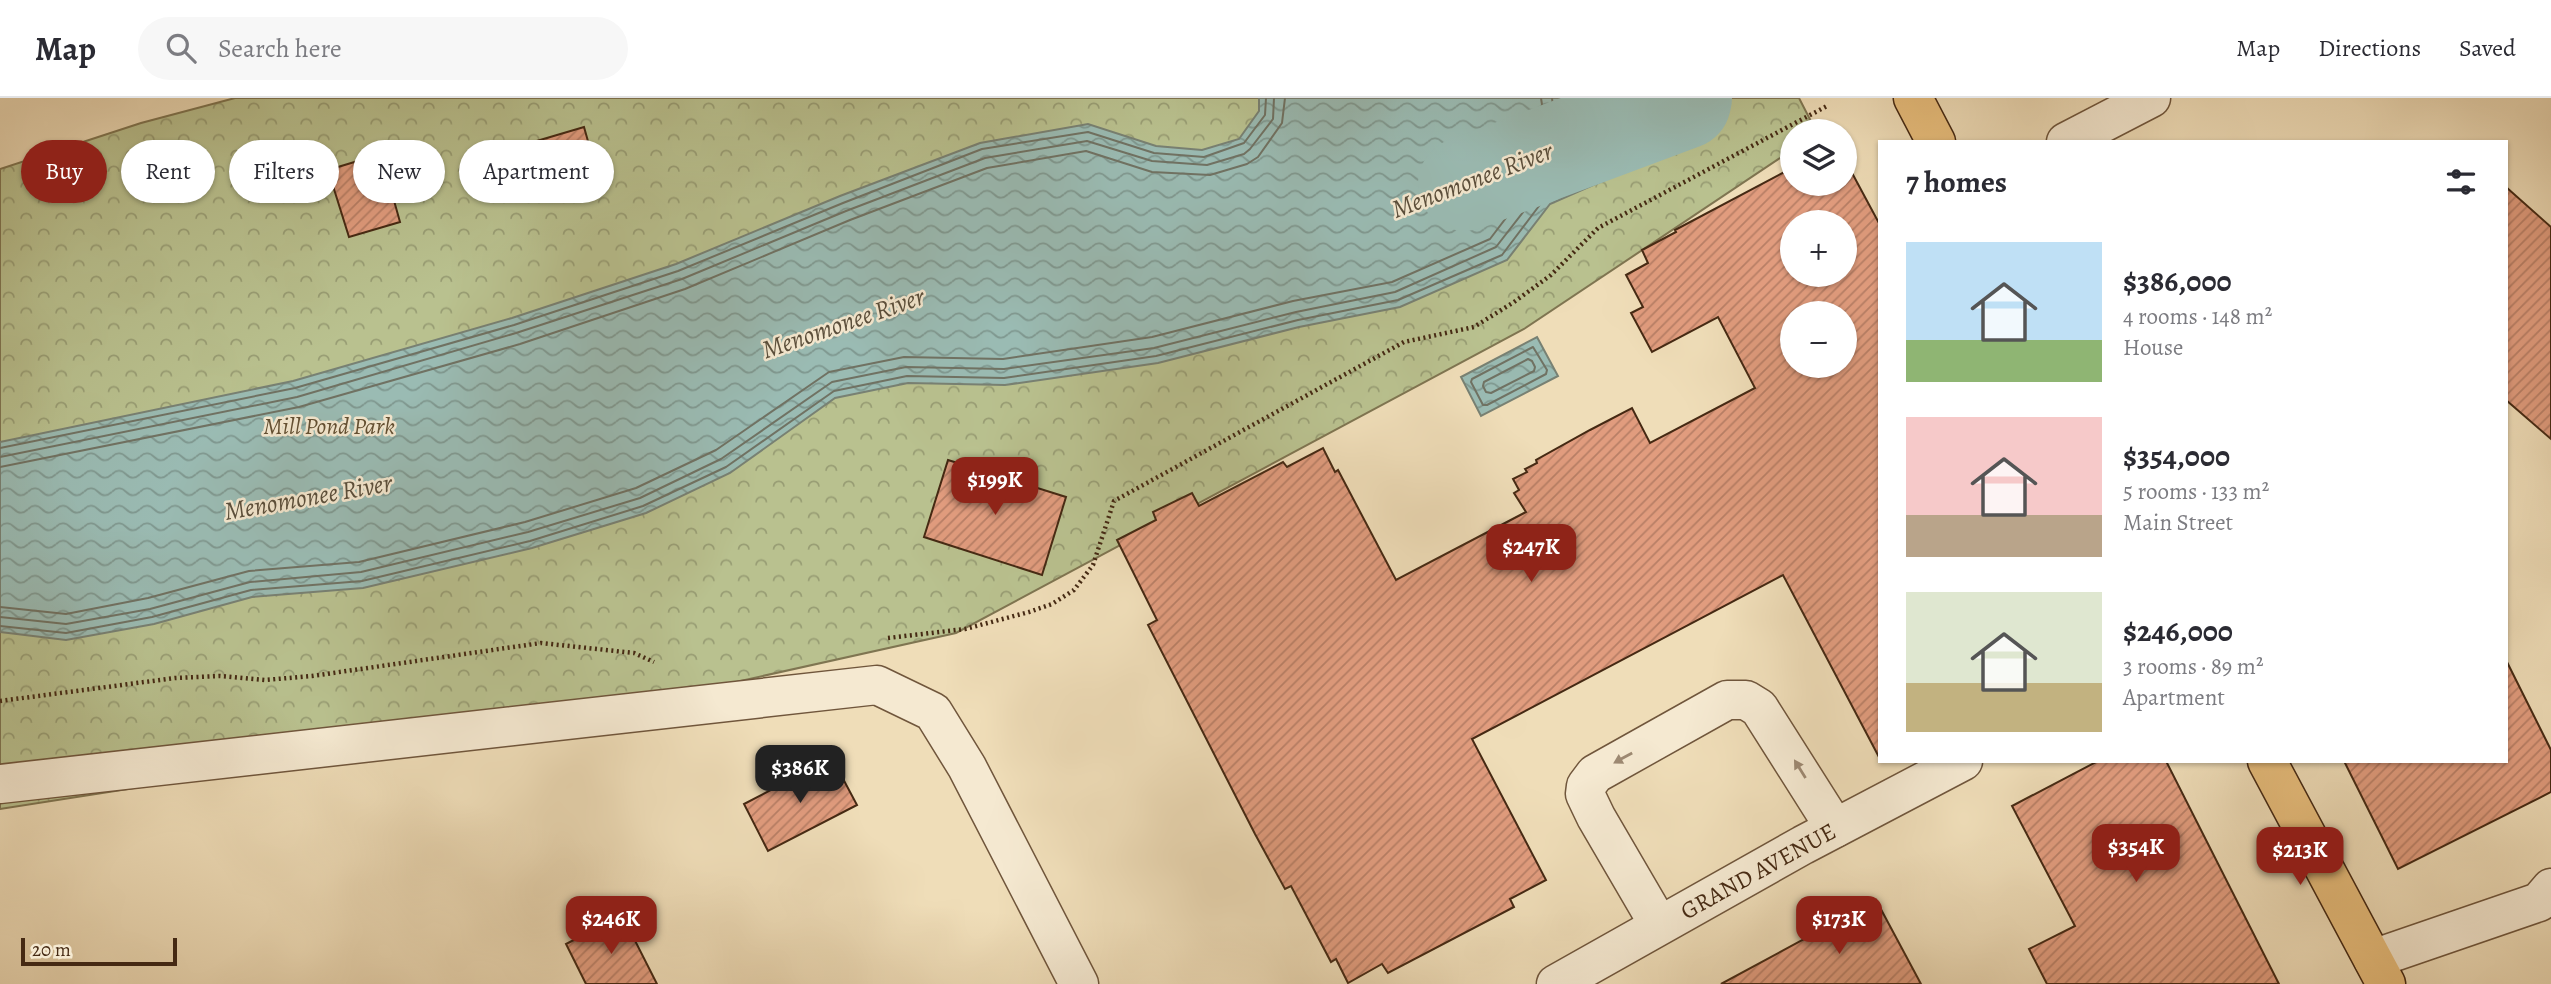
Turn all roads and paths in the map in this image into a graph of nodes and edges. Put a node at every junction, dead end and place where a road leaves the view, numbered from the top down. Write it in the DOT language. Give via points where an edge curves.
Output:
graph roads {
  1 [pos="1913,98"];
  2 [pos="2151,98"];
  3 [pos="1827,106"];
  4 [pos="1935,140"];
  5 [pos="2070,140"];
  6 [pos="876,639"];
  7 [pos="655,663"];
  8 [pos="0,701"];
  9 [pos="1959,763"];
  10 [pos="2268,763"];
  11 [pos="0,785"];
  12 [pos="1835,828"];
  13 [pos="2551,888"];
  14 [pos="1659,925"];
  15 [pos="2379,971"];
  16 [pos="1079,984"];
  17 [pos="1556,984"];
  1 -- 4 [label="main road"];
  2 -- 5 [label="street"];
  3 -- 6 [label="path" via="1598,228 1551,275 1474,327 1404,342 1114,501 1093,565 1074,590 1052,604 965,629"];
  7 -- 8 [label="path" via="634,653 541,643 312,676 175,678"];
  9 -- 12 [label="street, GRAND AVENUE"];
  10 -- 15 [label="main road"];
  11 -- 16 [label="street" via="877,685 933,712 967,767"];
  12 -- 14 [label="street, GRAND AVENUE"];
  12 -- 14 [label="street, one-way" via="1759,708 1746,700 1727,700 1595,774 1586,786 1596,817"];
  13 -- 15 [label="street" via="2539,902"];
  14 -- 17 [label="street, GRAND AVENUE"];
}
